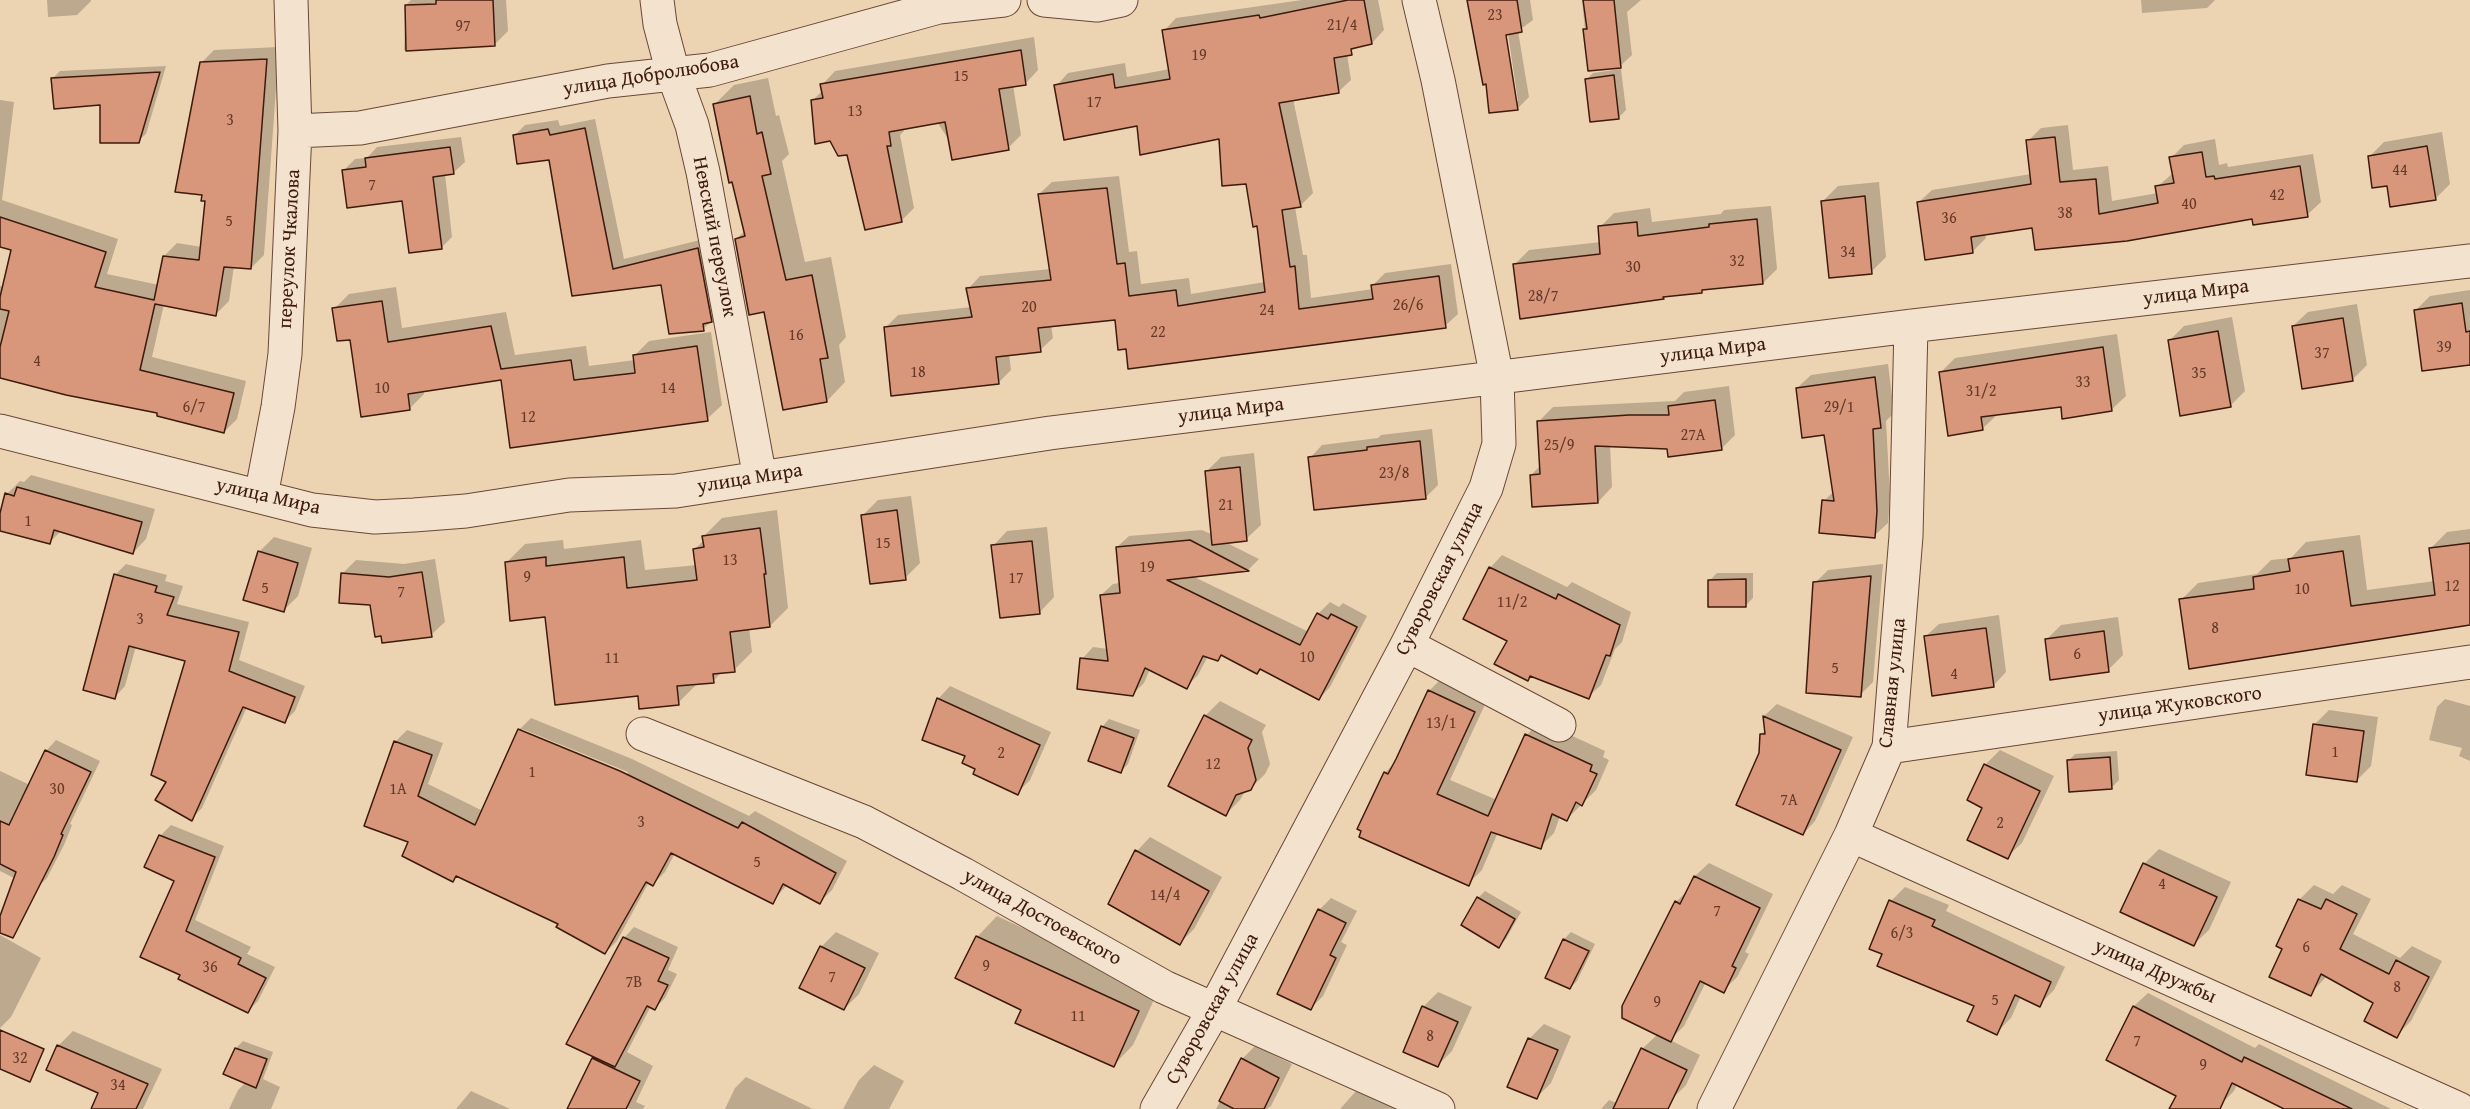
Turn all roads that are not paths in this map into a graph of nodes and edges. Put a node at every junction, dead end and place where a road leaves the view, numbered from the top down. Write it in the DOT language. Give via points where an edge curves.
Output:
graph roads {
  1 [pos="291,0"];
  2 [pos="657,0"];
  3 [pos="1004,0"];
  4 [pos="1044,0"];
  5 [pos="1120,0"];
  6 [pos="1419,0"];
  7 [pos="673,73"];
  8 [pos="295,131"];
  9 [pos="2470,261"];
  10 [pos="1911,326"];
  11 [pos="1497,378"];
  12 [pos="0,431"];
  13 [pos="760,478"];
  14 [pos="261,496"];
  15 [pos="1407,645"];
  16 [pos="2470,662"];
  17 [pos="1559,725"];
  18 [pos="642,734"];
  19 [pos="1889,747"];
  20 [pos="1851,835"];
  21 [pos="1214,1010"];
  22 [pos="1157,1109"];
  23 [pos="1438,1109"];
  24 [pos="1714,1109"];
  25 [pos="2459,1109"];
  1 -- 8 [label="street, переулок Чкалова"];
  2 -- 7 [label="street, Невский переулок"];
  3 -- 7 [label="street, улица Добролюбова" via="939,7 710,70"];
  4 -- 5 [label="street" via="1097,5"];
  6 -- 11 [label="street, Суворовская улица"];
  7 -- 8 [label="street, улица Добролюбова" via="608,81 360,128"];
  7 -- 13 [label="street, Невский переулок" via="692,125 703,172"];
  8 -- 14 [label="street, переулок Чкалова" via="285,354"];
  9 -- 10 [label="street, улица Мира"];
  10 -- 11 [label="street, улица Мира"];
  10 -- 19 [label="street, Славная улица" via="1906,536"];
  11 -- 13 [label="street, улица Мира" via="1050,433"];
  11 -- 15 [label="street, Суворовская улица" via="1499,444 1486,488"];
  12 -- 14 [label="street, улица Мира"];
  13 -- 14 [label="street, улица Мира" via="676,491 569,495 466,511 375,517 312,510"];
  15 -- 17 [label="street"];
  15 -- 21 [label="street, Суворовская улица"];
  16 -- 19 [label="street, улица Жуковского"];
  18 -- 21 [label="street, улица Достоевского" via="864,822 1164,987"];
  19 -- 20 [label="street, Славная улица"];
  20 -- 24 [label="street, Славная улица"];
  20 -- 25 [label="street, улица Дружбы"];
  21 -- 22 [label="street, Суворовская улица"];
  21 -- 23 [label="street, улица Достоевского"];
}
